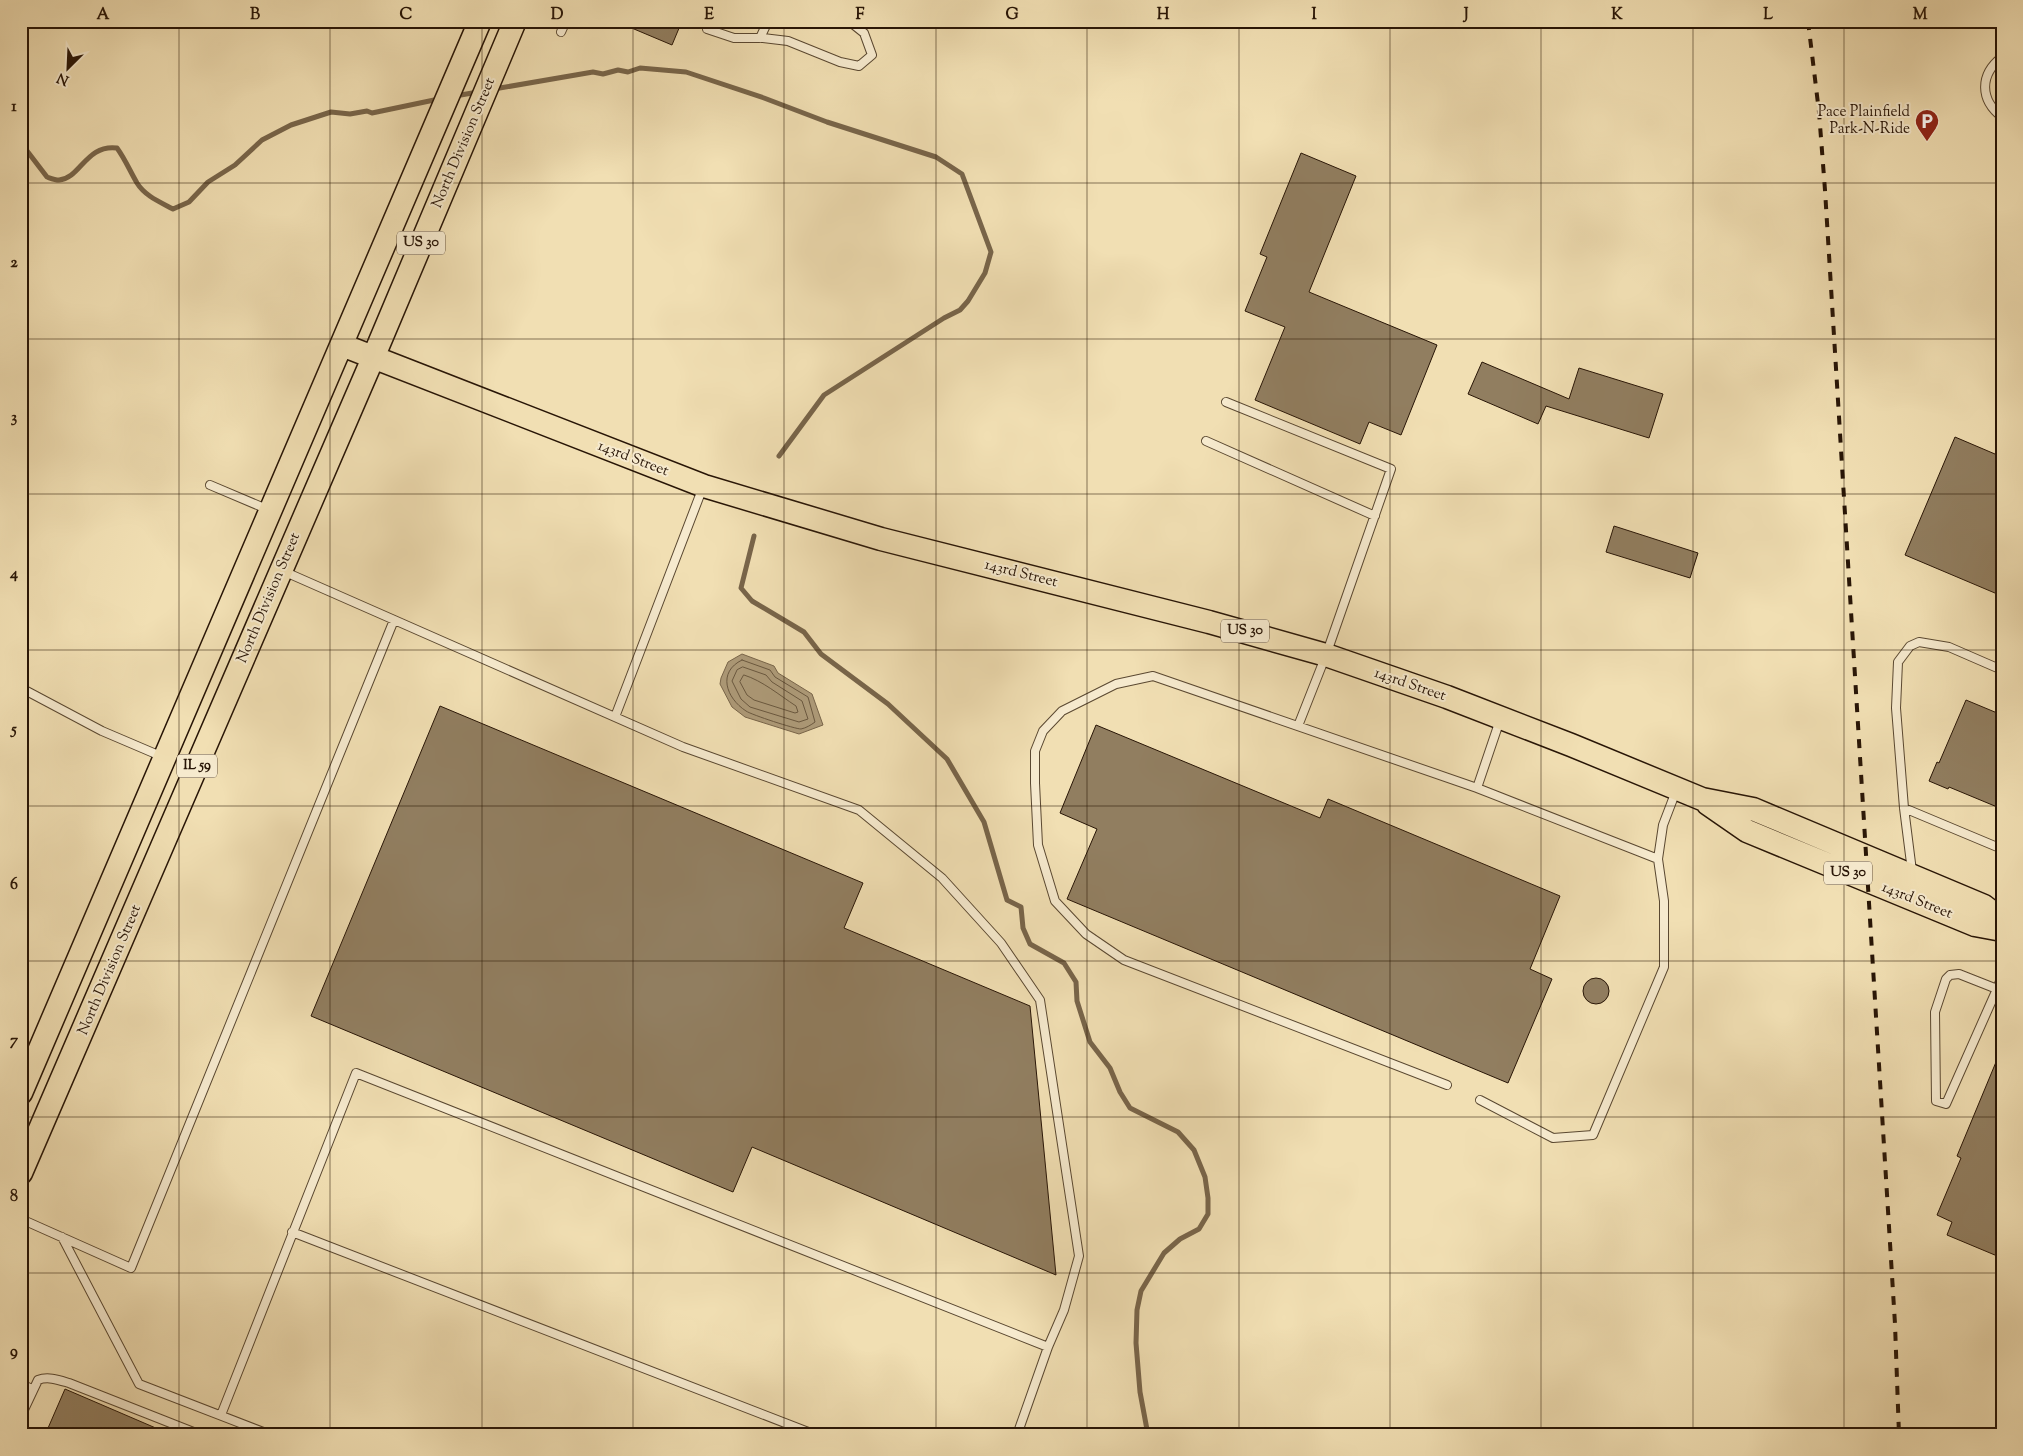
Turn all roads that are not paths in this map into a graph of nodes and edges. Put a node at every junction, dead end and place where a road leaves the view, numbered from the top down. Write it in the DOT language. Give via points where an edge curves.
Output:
graph roads {
  1 [pos="480,21"];
  2 [pos="515,21"];
  3 [pos="566,21"];
  4 [pos="768,21"];
  5 [pos="849,21"];
  6 [pos="707,29"];
  7 [pos="561,32"];
  8 [pos="760,38"];
  9 [pos="2002,57"];
  10 [pos="2002,117"];
  11 [pos="342,345"];
  12 [pos="373,358"];
  13 [pos="1226,402"];
  14 [pos="1206,441"];
  15 [pos="210,485"];
  16 [pos="704,486"];
  17 [pos="270,511"];
  18 [pos="1375,516"];
  19 [pos="281,570"];
  20 [pos="394,620"];
  21 [pos="1326,656"];
  22 [pos="2002,670"];
  23 [pos="21,688"];
  24 [pos="615,717"];
  25 [pos="1501,718"];
  26 [pos="1298,726"];
  27 [pos="165,758"];
  28 [pos="1477,788"];
  29 [pos="1677,789"];
  30 [pos="1702,799"];
  31 [pos="1904,808"];
  32 [pos="2002,849"];
  33 [pos="1658,859"];
  34 [pos="1912,876"];
  35 [pos="2002,920"];
  36 [pos="2002,930"];
  37 [pos="2002,976"];
  38 [pos="1999,990"];
  39 [pos="1446,1085"];
  40 [pos="21,1093"];
  41 [pos="1480,1100"];
  42 [pos="21,1173"];
  43 [pos="21,1219"];
  44 [pos="292,1232"];
  45 [pos="62,1237"];
  46 [pos="1048,1347"];
  47 [pos="21,1384"];
  48 [pos="32,1389"];
  49 [pos="221,1415"];
  50 [pos="21,1416"];
  51 [pos="1020,1433"];
  52 [pos="201,1435"];
  53 [pos="271,1435"];
  54 [pos="816,1435"];
  1 -- 11 [label="main road, US 30"];
  2 -- 12 [label="main road, North Division Street / US 30"];
  3 -- 7 [label="lane"];
  4 -- 8 [label="lane"];
  5 -- 8 [label="lane" via="864,33 872,55 860,66 840,62 788,41"];
  6 -- 8 [label="lane" via="734,38"];
  9 -- 10 [label="lane" via="1993,64 1985,84 1985,96 1991,108"];
  11 -- 12 [label="main road, 143rd Street / US 30"];
  11 -- 17 [label="main road, IL 59"];
  12 -- 16 [label="main road, 143rd Street / US 30"];
  12 -- 19 [label="main road, North Division Street / IL 59"];
  13 -- 18 [label="lane" via="1392,469"];
  14 -- 18 [label="lane"];
  15 -- 17 [label="lane"];
  16 -- 21 [label="main road, 143rd Street / US 30" via="873,536 1209,622"];
  16 -- 24 [label="lane"];
  17 -- 27 [label="main road, IL 59"];
  18 -- 21 [label="lane"];
  19 -- 20 [label="lane"];
  19 -- 42 [label="main road, North Division Street / IL 59"];
  20 -- 24 [label="lane"];
  20 -- 45 [label="lane" via="131,1268"];
  21 -- 25 [label="main road, 143rd Street / US 30"];
  21 -- 26 [label="lane"];
  22 -- 31 [label="lane" via="1949,647 1930,643 1920,642 1904,651 1898,662 1896,708"];
  23 -- 27 [label="lane" via="102,731"];
  24 -- 46 [label="lane" via="683,747 859,810 942,878 1001,943 1040,1000 1079,1256 1064,1310"];
  25 -- 28 [label="lane"];
  25 -- 29 [label="main road, 143rd Street / US 30"];
  26 -- 28 [label="lane"];
  26 -- 39 [label="lane" via="1153,676 1116,684 1062,711 1043,731 1035,751 1038,845 1055,901 1086,934 1124,960"];
  27 -- 40 [label="main road, IL 59"];
  28 -- 33 [label="lane"];
  29 -- 30 [label="main road, 143rd Street / US 30"];
  29 -- 33 [label="lane" via="1663,826"];
  30 -- 34 [label="main road, 143rd Street / US 30" via="1753,809"];
  30 -- 36 [label="main road, 143rd Street / US 30" via="1747,831 1975,925"];
  31 -- 32 [label="lane"];
  31 -- 34 [label="lane"];
  33 -- 41 [label="lane" via="1664,902 1664,967 1593,1135 1553,1138"];
  34 -- 35 [label="main road, 143rd Street / US 30" via="1984,906"];
  37 -- 38 [label="lane"];
  38 -- 38 [label="lane" via="1946,1104 1936,1100 1935,1012 1946,979 1959,974"];
  43 -- 45 [label="lane"];
  44 -- 46 [label="lane" via="356,1072"];
  44 -- 49 [label="lane"];
  44 -- 54 [label="lane"];
  45 -- 49 [label="lane" via="139,1384"];
  46 -- 51 [label="lane"];
  47 -- 48 [label="lane"];
  48 -- 50 [label="lane"];
  48 -- 52 [label="lane" via="43,1378 69,1383"];
  49 -- 53 [label="lane"];
}
